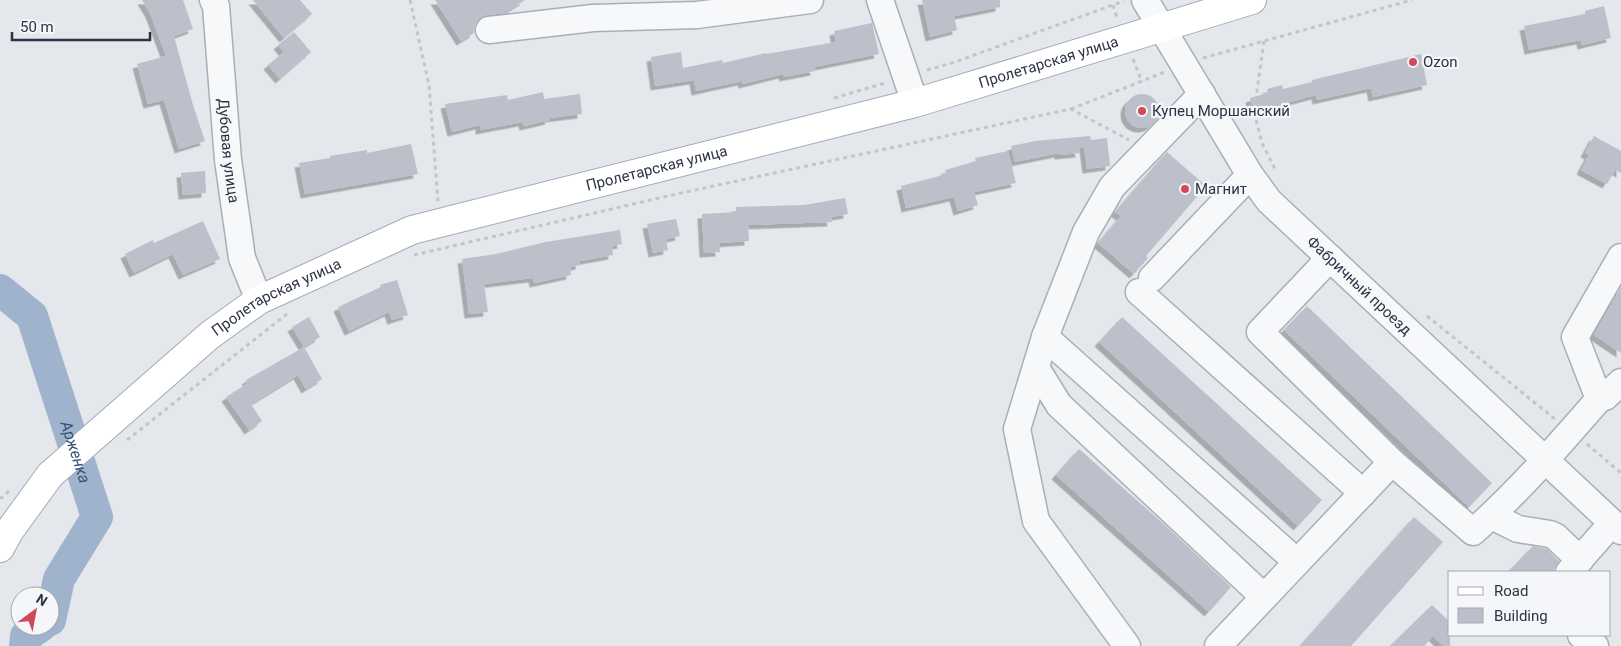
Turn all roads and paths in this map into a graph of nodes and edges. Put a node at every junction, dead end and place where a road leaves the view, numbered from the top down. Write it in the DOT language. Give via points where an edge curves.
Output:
graph roads {
  1 [pos="213,0"];
  2 [pos="410,0"];
  3 [pos="810,0"];
  4 [pos="880,0"];
  5 [pos="1145,0"];
  6 [pos="1252,0"];
  7 [pos="1412,0"];
  8 [pos="1160,27"];
  9 [pos="489,30"];
  10 [pos="1264,42"];
  11 [pos="1183,64"];
  12 [pos="1202,94"];
  13 [pos="915,104"];
  14 [pos="1071,109"];
  15 [pos="1147,150"];
  16 [pos="1250,175"];
  17 [pos="1279,176"];
  18 [pos="438,201"];
  19 [pos="409,256"];
  20 [pos="1621,257"];
  21 [pos="1330,258"];
  22 [pos="259,300"];
  23 [pos="1420,310"];
  24 [pos="289,312"];
  25 [pos="1045,337"];
  26 [pos="1036,368"];
  27 [pos="1621,382"];
  28 [pos="1599,398"];
  29 [pos="1571,432"];
  30 [pos="115,435"];
  31 [pos="1546,461"];
  32 [pos="1392,462"];
  33 [pos="1621,473"];
  34 [pos="1363,493"];
  35 [pos="1494,513"];
  36 [pos="1617,527"];
  37 [pos="3,532"];
  38 [pos="1297,562"];
  39 [pos="1575,566"];
  40 [pos="1264,597"];
  41 [pos="1582,636"];
  42 [pos="1128,646"];
  43 [pos="1218,646"];
  44 [pos="1594,646"];
  1 -- 22 [label="street, Дубовая улица" via="228,160 242,258"];
  2 -- 18 [label="path" via="429,86"];
  3 -- 9 [label="street" via="698,15 593,18"];
  4 -- 13 [label="street"];
  5 -- 8 [label="street, Фабричный проезд"];
  6 -- 8 [label="main road, Пролетарская улица"];
  7 -- 10 [label="path"];
  8 -- 11 [label="street, Фабричный проезд"];
  8 -- 13 [label="main road, Пролетарская улица"];
  10 -- 11 [label="path"];
  10 -- 17 [label="path" via="1254,112 1262,144"];
  11 -- 12 [label="street, Фабричный проезд"];
  11 -- 14 [label="path"];
  12 -- 15 [label="street"];
  12 -- 16 [label="street, Фабричный проезд"];
  13 -- 22 [label="main road, Пролетарская улица" via="412,230"];
  14 -- 15 [label="path"];
  14 -- 19 [label="path"];
  15 -- 25 [label="street" via="1112,187 1086,232"];
  16 -- 21 [label="street, Фабричный проезд" via="1269,201"];
  16 -- 34 [label="street" via="1146,285"];
  20 -- 28 [label="street" via="1575,337"];
  21 -- 31 [label="street, Фабричный проезд"];
  21 -- 32 [label="street" via="1260,332"];
  22 -- 30 [label="main road, Пролетарская улица" via="210,335"];
  23 -- 29 [label="path"];
  24 -- 30 [label="path"];
  25 -- 26 [label="street"];
  25 -- 38 [label="street"];
  26 -- 40 [label="street" via="1059,405"];
  26 -- 42 [label="street" via="1017,429 1036,521"];
  27 -- 28 [label="street" via="1605,397"];
  28 -- 29 [label="street"];
  29 -- 31 [label="street"];
  29 -- 33 [label="path"];
  30 -- 37 [label="main road, Пролетарская улица" via="50,474"];
  31 -- 35 [label="street"];
  31 -- 36 [label="street, Фабричный проезд"];
  32 -- 34 [label="street"];
  32 -- 35 [label="street" via="1473,532"];
  34 -- 38 [label="street"];
  35 -- 39 [label="street" via="1518,529 1556,537"];
  36 -- 39 [label="street"];
  38 -- 40 [label="street"];
  40 -- 43 [label="street"];
  41 -- 44 [label="street"];
}
